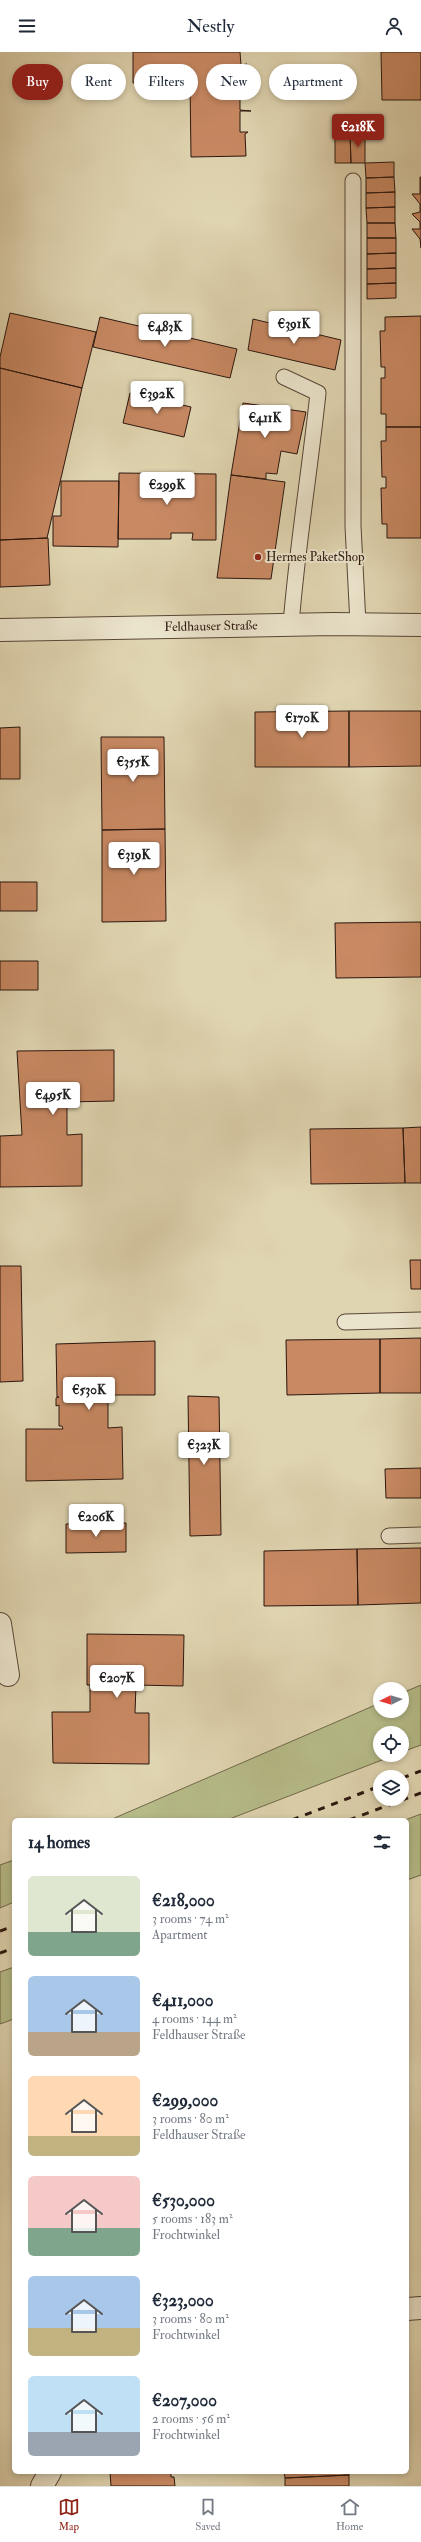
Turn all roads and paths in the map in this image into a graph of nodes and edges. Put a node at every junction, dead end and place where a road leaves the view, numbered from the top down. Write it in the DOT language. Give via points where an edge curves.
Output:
graph roads {
  1 [pos="354,181"];
  2 [pos="284,377"];
  3 [pos="358,624"];
  4 [pos="291,625"];
  5 [pos="421,625"];
  6 [pos="0,630"];
  7 [pos="421,1320"];
  8 [pos="345,1322"];
  9 [pos="421,1535"];
  10 [pos="389,1536"];
  11 [pos="0,1624"];
  12 [pos="8,1674"];
  13 [pos="421,2308"];
  14 [pos="409,2309"];
  15 [pos="49,2474"];
  16 [pos="42,2486"];
  1 -- 3 [label="lane" via="353,526"];
  2 -- 4 [label="lane" via="318,393"];
  3 -- 4 [label="street, Feldhauser Straße"];
  3 -- 5 [label="street, Feldhauser Straße"];
  4 -- 6 [label="street, Feldhauser Straße"];
  7 -- 8 [label="lane"];
  9 -- 10 [label="lane"];
  11 -- 12 [label="street"];
  13 -- 14 [label="street"];
  15 -- 16 [label="street"];
}
